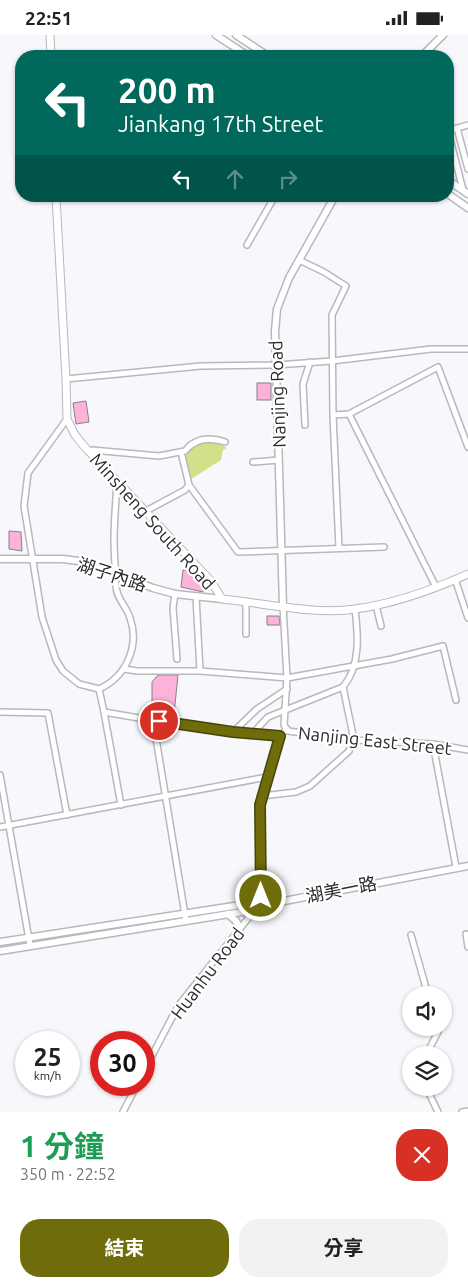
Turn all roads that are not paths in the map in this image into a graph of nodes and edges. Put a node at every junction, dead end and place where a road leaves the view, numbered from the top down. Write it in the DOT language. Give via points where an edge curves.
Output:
graph roads {
  1 [pos="50,35"];
  2 [pos="216,35"];
  3 [pos="236,35"];
  4 [pos="443,35"];
  5 [pos="51,50"];
  6 [pos="239,50"];
  7 [pos="259,50"];
  8 [pos="428,50"];
  9 [pos="468,125"];
  10 [pos="457,128"];
  11 [pos="454,129"];
  12 [pos="454,153"];
  13 [pos="468,169"];
  14 [pos="454,184"];
  15 [pos="465,192"];
  16 [pos="454,198"];
  17 [pos="56,202"];
  18 [pos="272,202"];
  19 [pos="332,202"];
  20 [pos="468,208"];
  21 [pos="247,245"];
  22 [pos="299,260"];
  23 [pos="468,349"];
  24 [pos="332,361"];
  25 [pos="310,362"];
  26 [pos="276,365"];
  27 [pos="66,379"];
  28 [pos="349,414"];
  29 [pos="334,415"];
  30 [pos="67,419"];
  31 [pos="305,425"];
  32 [pos="225,442"];
  33 [pos="468,447"];
  34 [pos="89,452"];
  35 [pos="181,452"];
  36 [pos="279,460"];
  37 [pos="253,462"];
  38 [pos="118,482"];
  39 [pos="189,485"];
  40 [pos="146,511"];
  41 [pos="384,547"];
  42 [pos="339,548"];
  43 [pos="283,549"];
  44 [pos="0,559"];
  45 [pos="32,560"];
  46 [pos="117,573"];
  47 [pos="468,574"];
  48 [pos="455,579"];
  49 [pos="436,587"];
  50 [pos="175,594"];
  51 [pos="196,597"];
  52 [pos="222,599"];
  53 [pos="246,602"];
  54 [pos="376,605"];
  55 [pos="283,606"];
  56 [pos="355,609"];
  57 [pos="468,618"];
  58 [pos="381,626"];
  59 [pos="246,634"];
  60 [pos="177,659"];
  61 [pos="354,667"];
  62 [pos="124,669"];
  63 [pos="200,671"];
  64 [pos="287,678"];
  65 [pos="343,687"];
  66 [pos="99,689"];
  67 [pos="287,689"];
  68 [pos="456,700"];
  69 [pos="287,709"];
  70 [pos="0,712"];
  71 [pos="104,712"];
  72 [pos="153,720"];
  73 [pos="287,729"];
  74 [pos="233,732"];
  75 [pos="253,733"];
  76 [pos="280,736"];
  77 [pos="354,741"];
  78 [pos="433,744"];
  79 [pos="468,750"];
  80 [pos="0,775"];
  81 [pos="267,777"];
  82 [pos="262,796"];
  83 [pos="166,797"];
  84 [pos="121,805"];
  85 [pos="66,815"];
  86 [pos="9,826"];
  87 [pos="0,827"];
  88 [pos="468,865"];
  89 [pos="456,867"];
  90 [pos="258,906"];
  91 [pos="247,907"];
  92 [pos="185,913"];
  93 [pos="228,914"];
  94 [pos="186,921"];
  95 [pos="240,928"];
  96 [pos="466,934"];
  97 [pos="411,935"];
  98 [pos="29,937"];
  99 [pos="0,942"];
  100 [pos="30,945"];
  101 [pos="468,947"];
  102 [pos="0,951"];
  103 [pos="425,986"];
  104 [pos="155,1050"];
  105 [pos="131,1096"];
  106 [pos="430,1096"];
  107 [pos="468,1111"];
  108 [pos="122,1112"];
  109 [pos="438,1112"];
  110 [pos="462,1112"];
  1 -- 5 [label="main road"];
  2 -- 6 [label="street"];
  3 -- 7 [label="street"];
  4 -- 8 [label="street"];
  9 -- 10 [label="street"];
  10 -- 11 [label="street"];
  10 -- 13 [label="street"];
  12 -- 15 [label="street"];
  14 -- 15 [label="street"];
  16 -- 20 [label="street"];
  17 -- 27 [label="main road, Minsheng South Road"];
  18 -- 21 [label="street"];
  19 -- 22 [label="street, Nanjing Road"];
  22 -- 24 [label="street" via="346,286 332,315"];
  22 -- 26 [label="street, Nanjing Road" via="277,309"];
  23 -- 24 [label="street" via="431,349"];
  24 -- 25 [label="street"];
  24 -- 29 [label="street"];
  25 -- 26 [label="street"];
  25 -- 31 [label="street" via="303,384"];
  26 -- 27 [label="street" via="192,367"];
  26 -- 36 [label="street, Nanjing Road"];
  27 -- 30 [label="main road, Minsheng South Road"];
  28 -- 29 [label="street"];
  28 -- 33 [label="street" via="438,367"];
  28 -- 49 [label="street"];
  29 -- 42 [label="street"];
  30 -- 34 [label="main road, Minsheng South Road"];
  30 -- 45 [label="street" via="28,473 24,506"];
  32 -- 35 [label="street" via="202,440"];
  34 -- 35 [label="street" via="159,456"];
  34 -- 38 [label="main road, Minsheng South Road"];
  35 -- 39 [label="street"];
  36 -- 37 [label="street"];
  36 -- 43 [label="street, Nanjing Road"];
  38 -- 40 [label="main road, Minsheng South Road"];
  38 -- 46 [label="street" via="114,538"];
  39 -- 40 [label="street" via="186,490"];
  39 -- 43 [label="street" via="238,552"];
  40 -- 52 [label="main road, Minsheng South Road" via="211,581"];
  41 -- 42 [label="street"];
  42 -- 43 [label="street"];
  43 -- 55 [label="street, Nanjing Road"];
  44 -- 45 [label="street, 湖子內路"];
  45 -- 46 [label="street, 湖子內路" via="86,562"];
  45 -- 66 [label="street" via="42,617 56,660 63,671 79,684"];
  46 -- 50 [label="street, 湖子內路"];
  46 -- 62 [label="street" via="116,589 130,618 133,635"];
  47 -- 48 [label="main road, Minsheng South Road"];
  48 -- 49 [label="main road, Minsheng South Road"];
  48 -- 57 [label="street"];
  49 -- 54 [label="main road, Minsheng South Road" via="399,601"];
  50 -- 51 [label="street, 湖子內路"];
  50 -- 60 [label="street"];
  51 -- 52 [label="street, 湖子內路"];
  51 -- 63 [label="street"];
  52 -- 53 [label="main road, Minsheng South Road"];
  53 -- 55 [label="main road, Minsheng South Road"];
  53 -- 59 [label="street"];
  54 -- 56 [label="main road, Minsheng South Road"];
  54 -- 58 [label="street"];
  55 -- 56 [label="main road, Minsheng South Road"];
  55 -- 64 [label="street, Nanjing East Street"];
  56 -- 61 [label="street" via="358,635"];
  61 -- 64 [label="street"];
  61 -- 65 [label="street" via="352,677"];
  61 -- 68 [label="street" via="443,646"];
  62 -- 63 [label="street"];
  62 -- 66 [label="street" via="114,681"];
  63 -- 64 [label="street"];
  64 -- 67 [label="street, Nanjing East Street"];
  65 -- 69 [label="street"];
  65 -- 77 [label="street"];
  66 -- 71 [label="street"];
  67 -- 69 [label="street, Nanjing East Street"];
  67 -- 74 [label="street" via="256,709"];
  69 -- 73 [label="street, Nanjing East Street" via="284,725"];
  69 -- 75 [label="street" via="268,717"];
  70 -- 85 [label="street" via="48,713"];
  71 -- 72 [label="street"];
  71 -- 84 [label="street"];
  72 -- 74 [label="street"];
  72 -- 83 [label="street"];
  73 -- 76 [label="street"];
  73 -- 77 [label="street, Nanjing East Street"];
  74 -- 75 [label="street"];
  75 -- 76 [label="street"];
  76 -- 81 [label="street"];
  77 -- 78 [label="street, Nanjing East Street"];
  77 -- 82 [label="street" via="349,751 310,786 296,792"];
  78 -- 79 [label="street, Nanjing East Street"];
  78 -- 89 [label="street"];
  80 -- 86 [label="street"];
  81 -- 82 [label="street"];
  81 -- 83 [label="street"];
  82 -- 90 [label="street" via="261,896"];
  83 -- 84 [label="street"];
  83 -- 92 [label="street"];
  84 -- 85 [label="street"];
  85 -- 86 [label="street"];
  86 -- 87 [label="street"];
  86 -- 98 [label="street"];
  88 -- 89 [label="street, 湖美一路"];
  89 -- 90 [label="street, 湖美一路"];
  90 -- 91 [label="street, 湖美一路"];
  90 -- 95 [label="street, Huanhu Road"];
  91 -- 92 [label="street, 湖美一路"];
  91 -- 93 [label="street"];
  92 -- 94 [label="street"];
  92 -- 98 [label="street, 湖美一路"];
  93 -- 94 [label="street"];
  93 -- 95 [label="street"];
  94 -- 100 [label="street"];
  95 -- 104 [label="street, Huanhu Road" via="178,1006"];
  96 -- 101 [label="street"];
  97 -- 103 [label="street"];
  98 -- 99 [label="street, 湖美一路"];
  98 -- 100 [label="street"];
  100 -- 102 [label="street"];
  105 -- 108 [label="street"];
  106 -- 109 [label="street"];
  107 -- 110 [label="street"];
}
